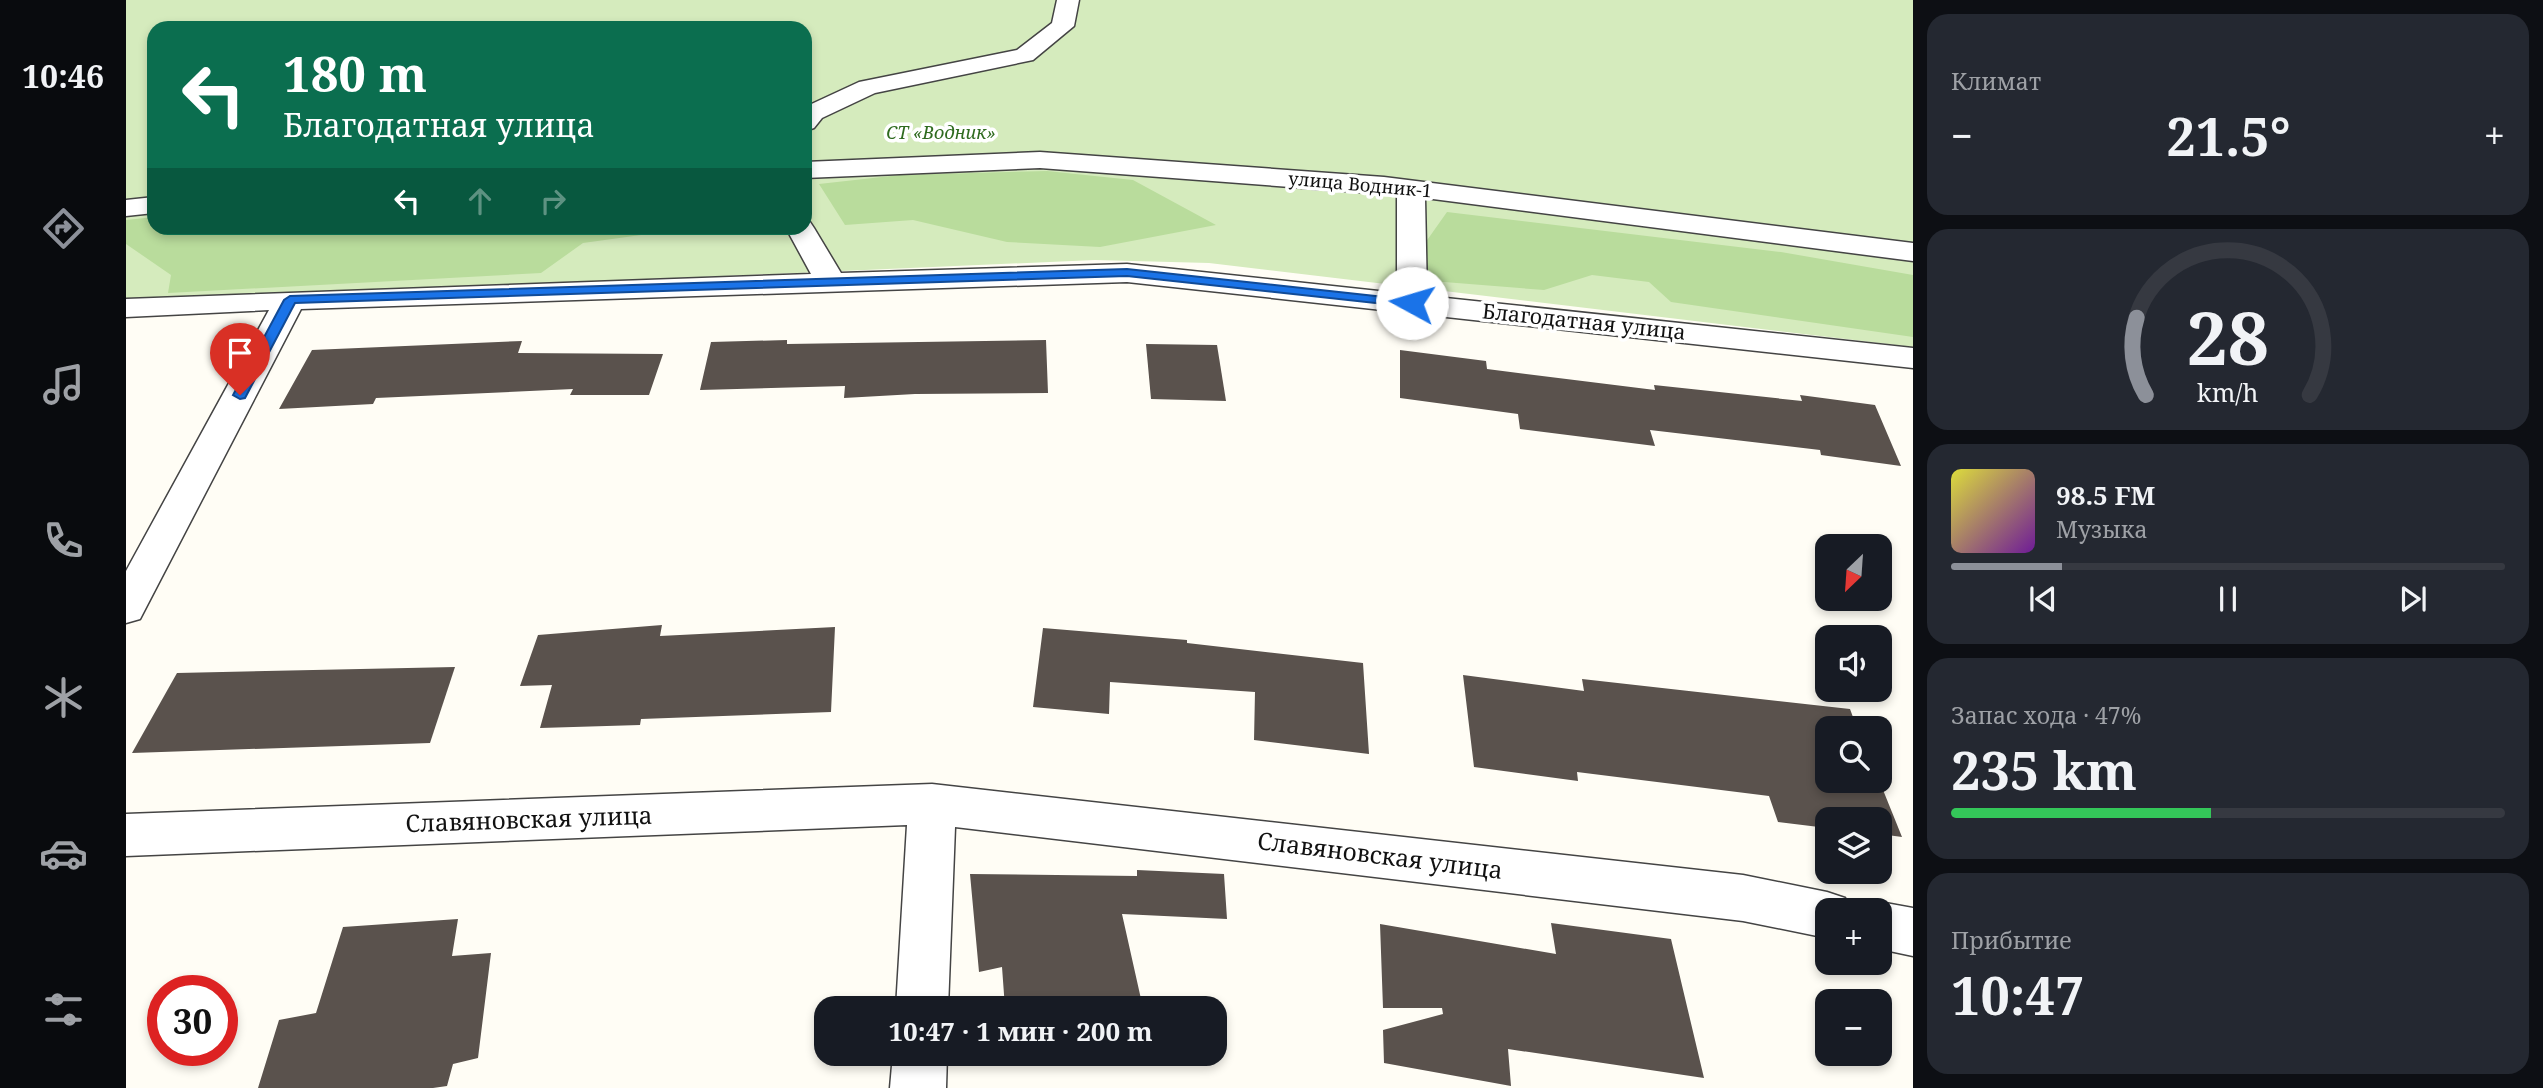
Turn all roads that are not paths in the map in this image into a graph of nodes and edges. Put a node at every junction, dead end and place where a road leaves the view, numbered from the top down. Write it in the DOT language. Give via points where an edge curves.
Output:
graph roads {
  1 [pos="1068,0"];
  2 [pos="812,114"];
  3 [pos="812,170"];
  4 [pos="1411,188"];
  5 [pos="147,206"];
  6 [pos="126,208"];
  7 [pos="804,235"];
  8 [pos="1913,252"];
  9 [pos="832,284"];
  10 [pos="290,300"];
  11 [pos="1412,303"];
  12 [pos="126,308"];
  13 [pos="1913,358"];
  14 [pos="126,608"];
  15 [pos="932,804"];
  16 [pos="126,835"];
  17 [pos="1815,913"];
  18 [pos="1892,928"];
  19 [pos="1913,932"];
  20 [pos="923,996"];
  21 [pos="919,1066"];
  22 [pos="918,1088"];
  1 -- 2 [label="street" via="1063,26 1025,55 868,87"];
  3 -- 4 [label="street, улица Водник-1" via="1040,160"];
  4 -- 8 [label="street, улица Водник-1"];
  4 -- 11 [label="street"];
  5 -- 6 [label="street"];
  7 -- 9 [label="street"];
  9 -- 10 [label="street, Благодатная улица"];
  9 -- 11 [label="street, Благодатная улица" via="1127,273"];
  10 -- 12 [label="street, Благодатная улица"];
  10 -- 14 [label="street"];
  11 -- 13 [label="street, Благодатная улица"];
  15 -- 16 [label="street, Славяновская улица"];
  15 -- 17 [label="street, Славяновская улица" via="1743,898"];
  15 -- 20 [label="street"];
  18 -- 19 [label="street"];
  21 -- 22 [label="street"];
}
